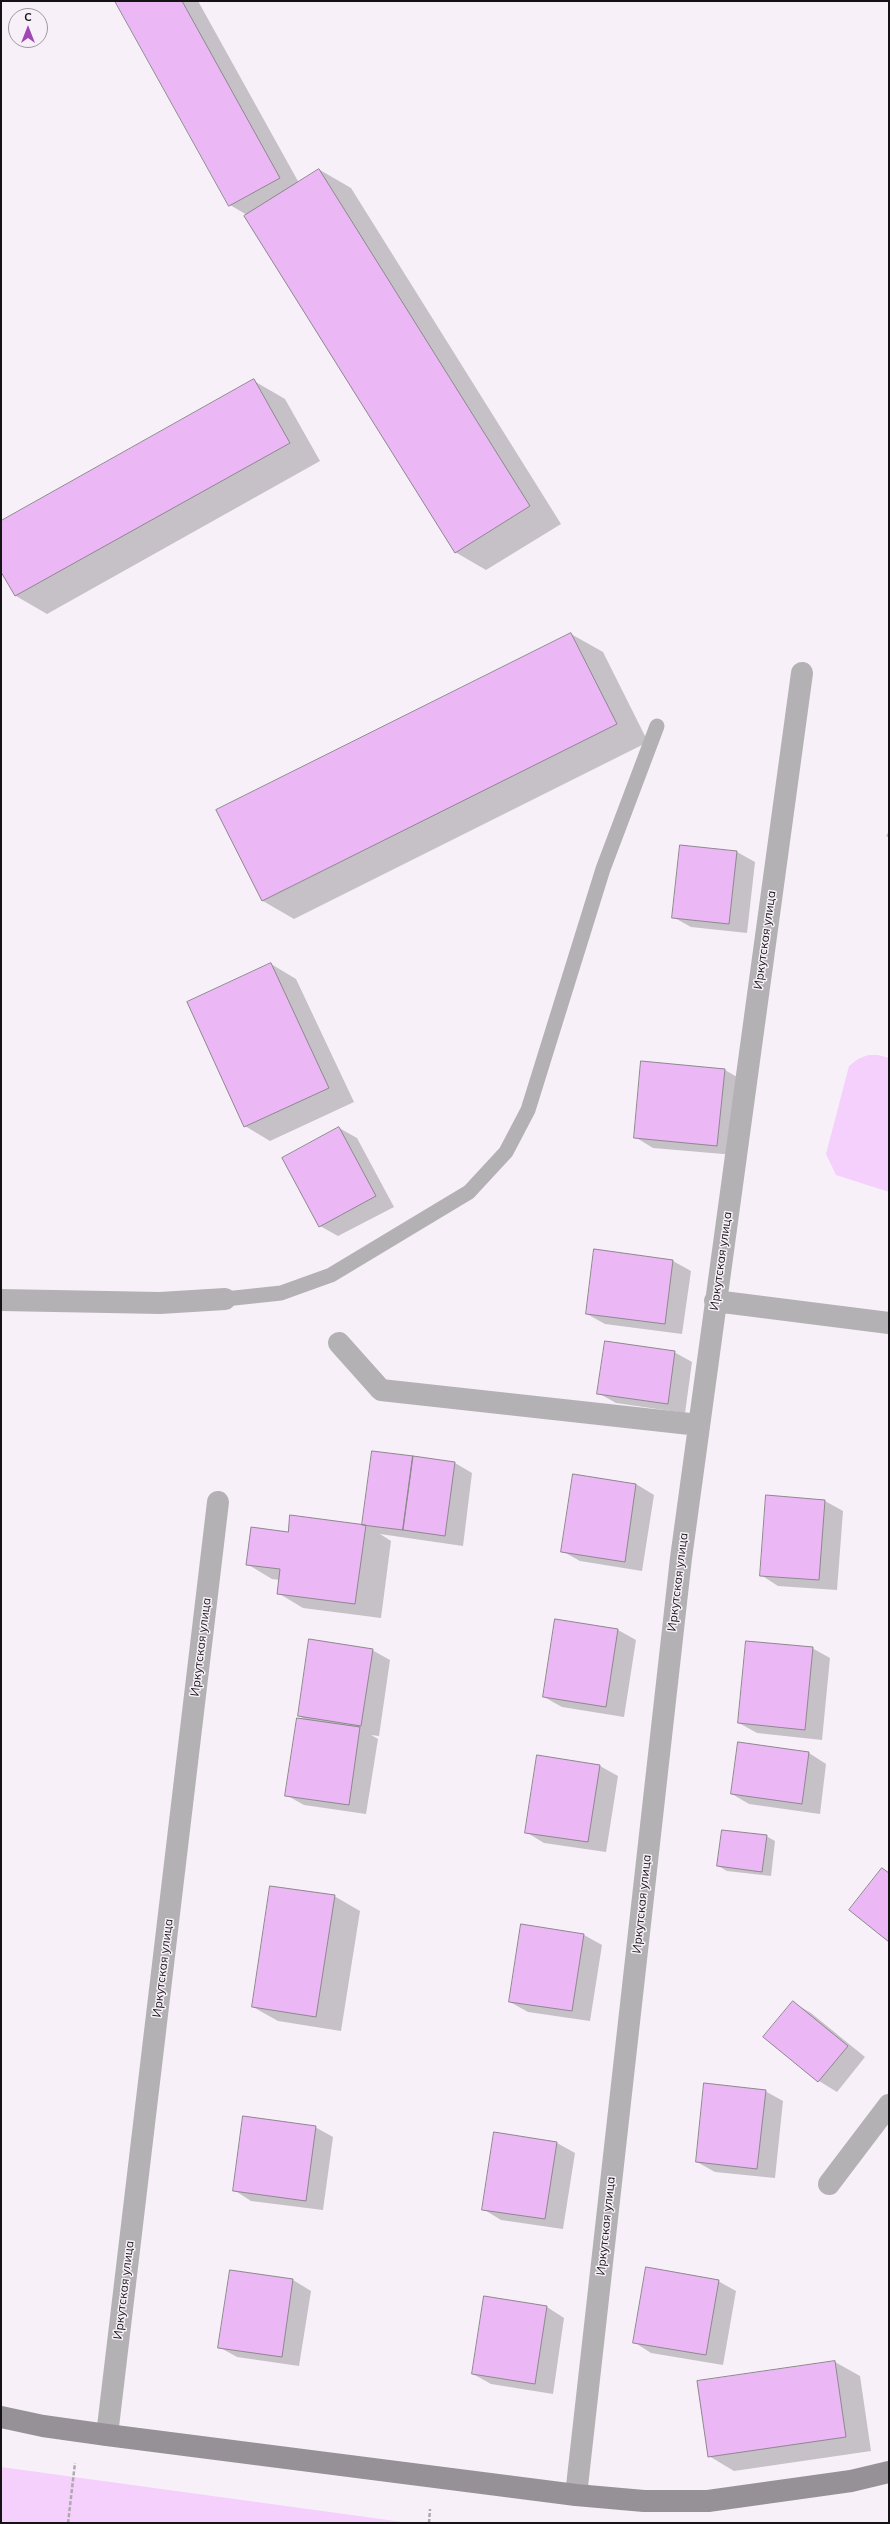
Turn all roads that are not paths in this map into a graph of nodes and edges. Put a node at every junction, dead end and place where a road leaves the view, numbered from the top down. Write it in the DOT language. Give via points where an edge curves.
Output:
graph roads {
  1 [pos="802,672"];
  2 [pos="657,726"];
  3 [pos="225,1299"];
  4 [pos="1,1300"];
  5 [pos="715,1301"];
  6 [pos="889,1323"];
  7 [pos="339,1343"];
  8 [pos="699,1424"];
  9 [pos="218,1502"];
  10 [pos="889,2105"];
  11 [pos="829,2184"];
  12 [pos="1,2417"];
  13 [pos="107,2435"];
  14 [pos="889,2472"];
  15 [pos="576,2495"];
  1 -- 5 [label="street, Иркутская улица"];
  2 -- 3 [label="lane" via="604,869 528,1110 506,1152 469,1192 331,1275 281,1293"];
  3 -- 4 [label="street" via="160,1303"];
  5 -- 6 [label="street"];
  5 -- 8 [label="street, Иркутская улица"];
  7 -- 8 [label="street" via="381,1390"];
  8 -- 15 [label="street, Иркутская улица" via="681,1558"];
  9 -- 13 [label="street, Иркутская улица"];
  10 -- 11 [label="street"];
  12 -- 13 [label="street"];
  13 -- 15 [label="street"];
  14 -- 15 [label="street" via="851,2481 708,2501 644,2501"];
}
